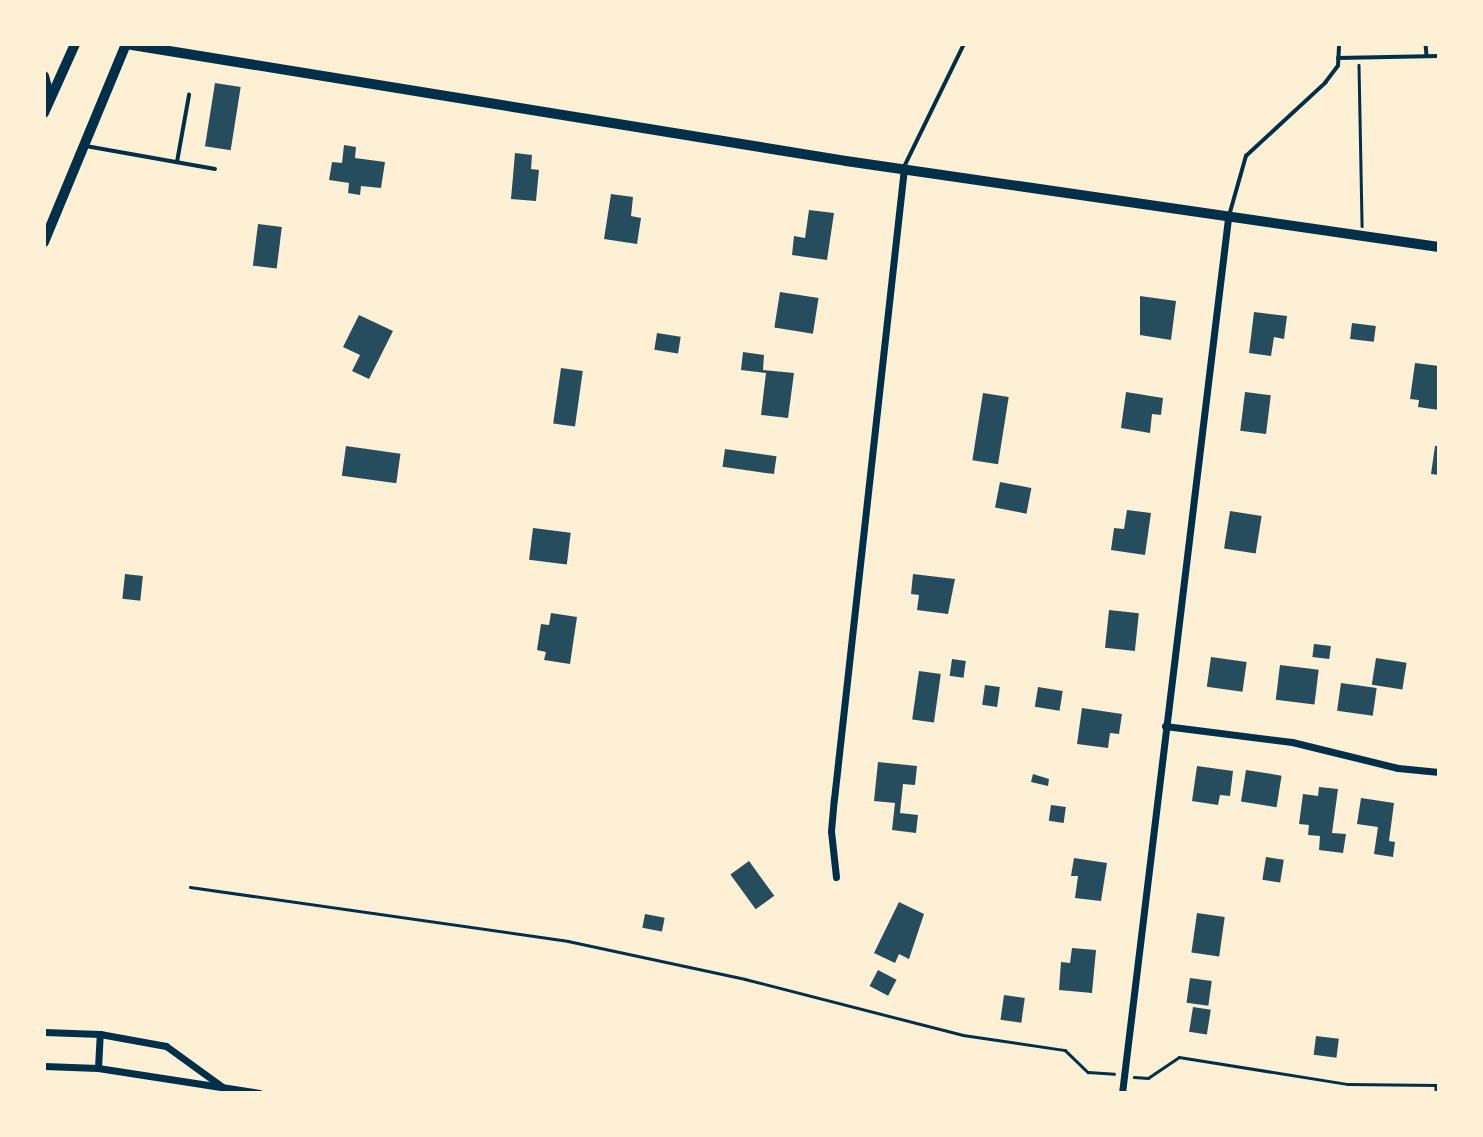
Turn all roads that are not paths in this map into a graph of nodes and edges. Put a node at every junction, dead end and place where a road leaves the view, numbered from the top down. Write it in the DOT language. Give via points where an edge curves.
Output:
graph roads {
  1 [pos="75,44"];
  2 [pos="126,44"];
  3 [pos="964,44"];
  4 [pos="1339,44"];
  5 [pos="1426,44"];
  6 [pos="1427,56"];
  7 [pos="1439,56"];
  8 [pos="1338,58"];
  9 [pos="44,76"];
  10 [pos="189,95"];
  11 [pos="50,98"];
  12 [pos="44,113"];
  13 [pos="80,145"];
  14 [pos="177,162"];
  15 [pos="904,167"];
  16 [pos="215,169"];
  17 [pos="1228,218"];
  18 [pos="44,242"];
  19 [pos="1439,247"];
  20 [pos="1165,726"];
  21 [pos="1439,772"];
  22 [pos="836,877"];
  23 [pos="44,1032"];
  24 [pos="100,1034"];
  25 [pos="44,1066"];
  26 [pos="98,1068"];
  27 [pos="228,1090"];
  28 [pos="259,1093"];
  29 [pos="1122,1093"];
  1 -- 11 [label="main road"];
  2 -- 13 [label="main road"];
  2 -- 15 [label="main road" via="494,106"];
  3 -- 15 [label="lane"];
  4 -- 8 [label="lane"];
  5 -- 6 [label="lane"];
  6 -- 7 [label="lane"];
  6 -- 8 [label="lane"];
  8 -- 17 [label="lane" via="1325,83 1245,156"];
  9 -- 11 [label="main road"];
  10 -- 14 [label="lane"];
  11 -- 12 [label="main road"];
  13 -- 14 [label="lane"];
  13 -- 18 [label="main road"];
  14 -- 16 [label="lane"];
  15 -- 17 [label="main road"];
  15 -- 22 [label="street" via="834,799 831,831"];
  17 -- 19 [label="main road"];
  17 -- 20 [label="street"];
  20 -- 21 [label="street" via="1292,741 1398,768"];
  20 -- 29 [label="street"];
  23 -- 24 [label="street"];
  24 -- 26 [label="street"];
  24 -- 27 [label="street" via="166,1046"];
  25 -- 26 [label="street"];
  26 -- 27 [label="street"];
  27 -- 28 [label="street"];
}
